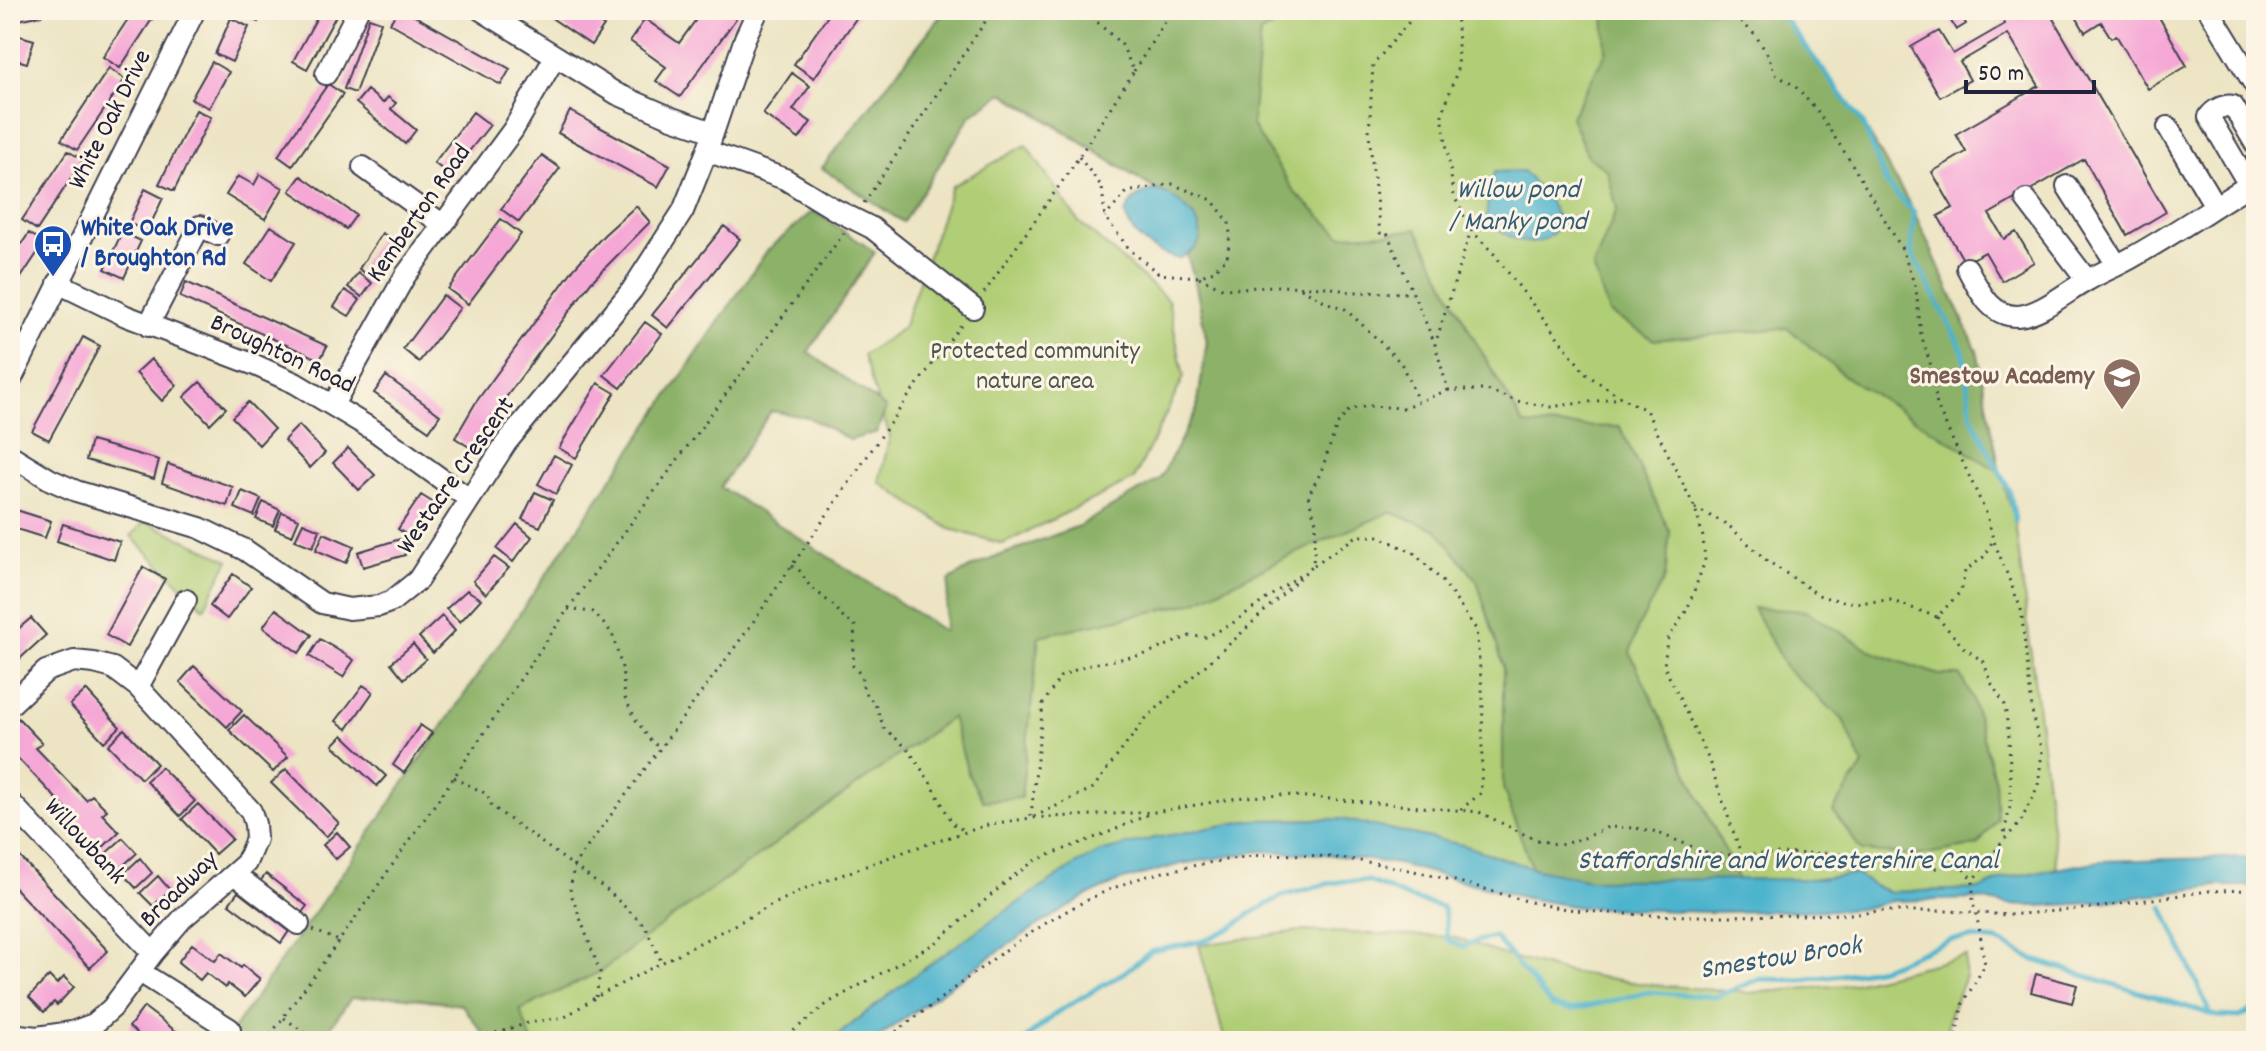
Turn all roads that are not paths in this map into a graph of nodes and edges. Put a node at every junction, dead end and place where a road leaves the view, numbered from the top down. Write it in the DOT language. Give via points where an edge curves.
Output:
graph roads {
  1 [pos="195,10"];
  2 [pos="361,10"];
  3 [pos="375,10"];
  4 [pos="481,10"];
  5 [pos="758,10"];
  6 [pos="2209,10"];
  7 [pos="555,57"];
  8 [pos="326,74"];
  9 [pos="2256,87"];
  10 [pos="2168,127"];
  11 [pos="710,142"];
  12 [pos="2256,145"];
  13 [pos="363,166"];
  14 [pos="2252,183"];
  15 [pos="2067,186"];
  16 [pos="2026,200"];
  17 [pos="2215,206"];
  18 [pos="442,224"];
  19 [pos="218,235"];
  20 [pos="2117,265"];
  21 [pos="1967,268"];
  22 [pos="2087,280"];
  23 [pos="58,283"];
  24 [pos="973,308"];
  25 [pos="148,326"];
  26 [pos="10,382"];
  27 [pos="333,405"];
  28 [pos="10,455"];
  29 [pos="469,499"];
  30 [pos="186,600"];
  31 [pos="138,687"];
  32 [pos="10,705"];
  33 [pos="10,802"];
  34 [pos="234,874"];
  35 [pos="299,924"];
  36 [pos="153,953"];
  37 [pos="140,972"];
  38 [pos="230,1029"];
  39 [pos="10,1034"];
  40 [pos="58,1038"];
  1 -- 23 [label="street, White Oak Drive"];
  2 -- 3 [label="street"];
  2 -- 8 [label="street"];
  4 -- 7 [label="street"];
  5 -- 11 [label="street, Westacre Crescent"];
  6 -- 9 [label="street"];
  7 -- 11 [label="street"];
  7 -- 18 [label="street, Kemberton Road" via="513,130"];
  10 -- 17 [label="street"];
  11 -- 24 [label="street" via="872,228"];
  11 -- 29 [label="street, Westacre Crescent" via="683,211 632,290 506,443"];
  12 -- 14 [label="street" via="2233,106 2210,114"];
  13 -- 18 [label="street"];
  14 -- 17 [label="street"];
  15 -- 20 [label="street"];
  16 -- 22 [label="street"];
  17 -- 20 [label="street"];
  18 -- 27 [label="street, Kemberton Road" via="405,276"];
  19 -- 25 [label="street" via="200,226"];
  20 -- 22 [label="street"];
  21 -- 22 [label="street" via="1986,302 2015,316 2053,303"];
  23 -- 25 [label="street, Broughton Road"];
  23 -- 26 [label="street, White Oak Drive"];
  25 -- 27 [label="street, Broughton Road" via="255,365"];
  27 -- 29 [label="street, Broughton Road"];
  28 -- 29 [label="street, Westacre Crescent" via="76,491 200,528 245,550 322,603 349,609 379,606 405,592 428,566"];
  30 -- 31 [label="street"];
  31 -- 32 [label="street, Broadway" via="113,668 74,661 46,671"];
  31 -- 34 [label="street, Broadway" via="251,811 256,839 246,863"];
  33 -- 36 [label="street, Willowbank"];
  34 -- 35 [label="street"];
  34 -- 36 [label="street, Broadway" via="182,919"];
  36 -- 37 [label="street, Broadway"];
  37 -- 38 [label="street"];
  37 -- 40 [label="street, Broadway" via="94,1024"];
  39 -- 40 [label="street, Broadway"];
}
